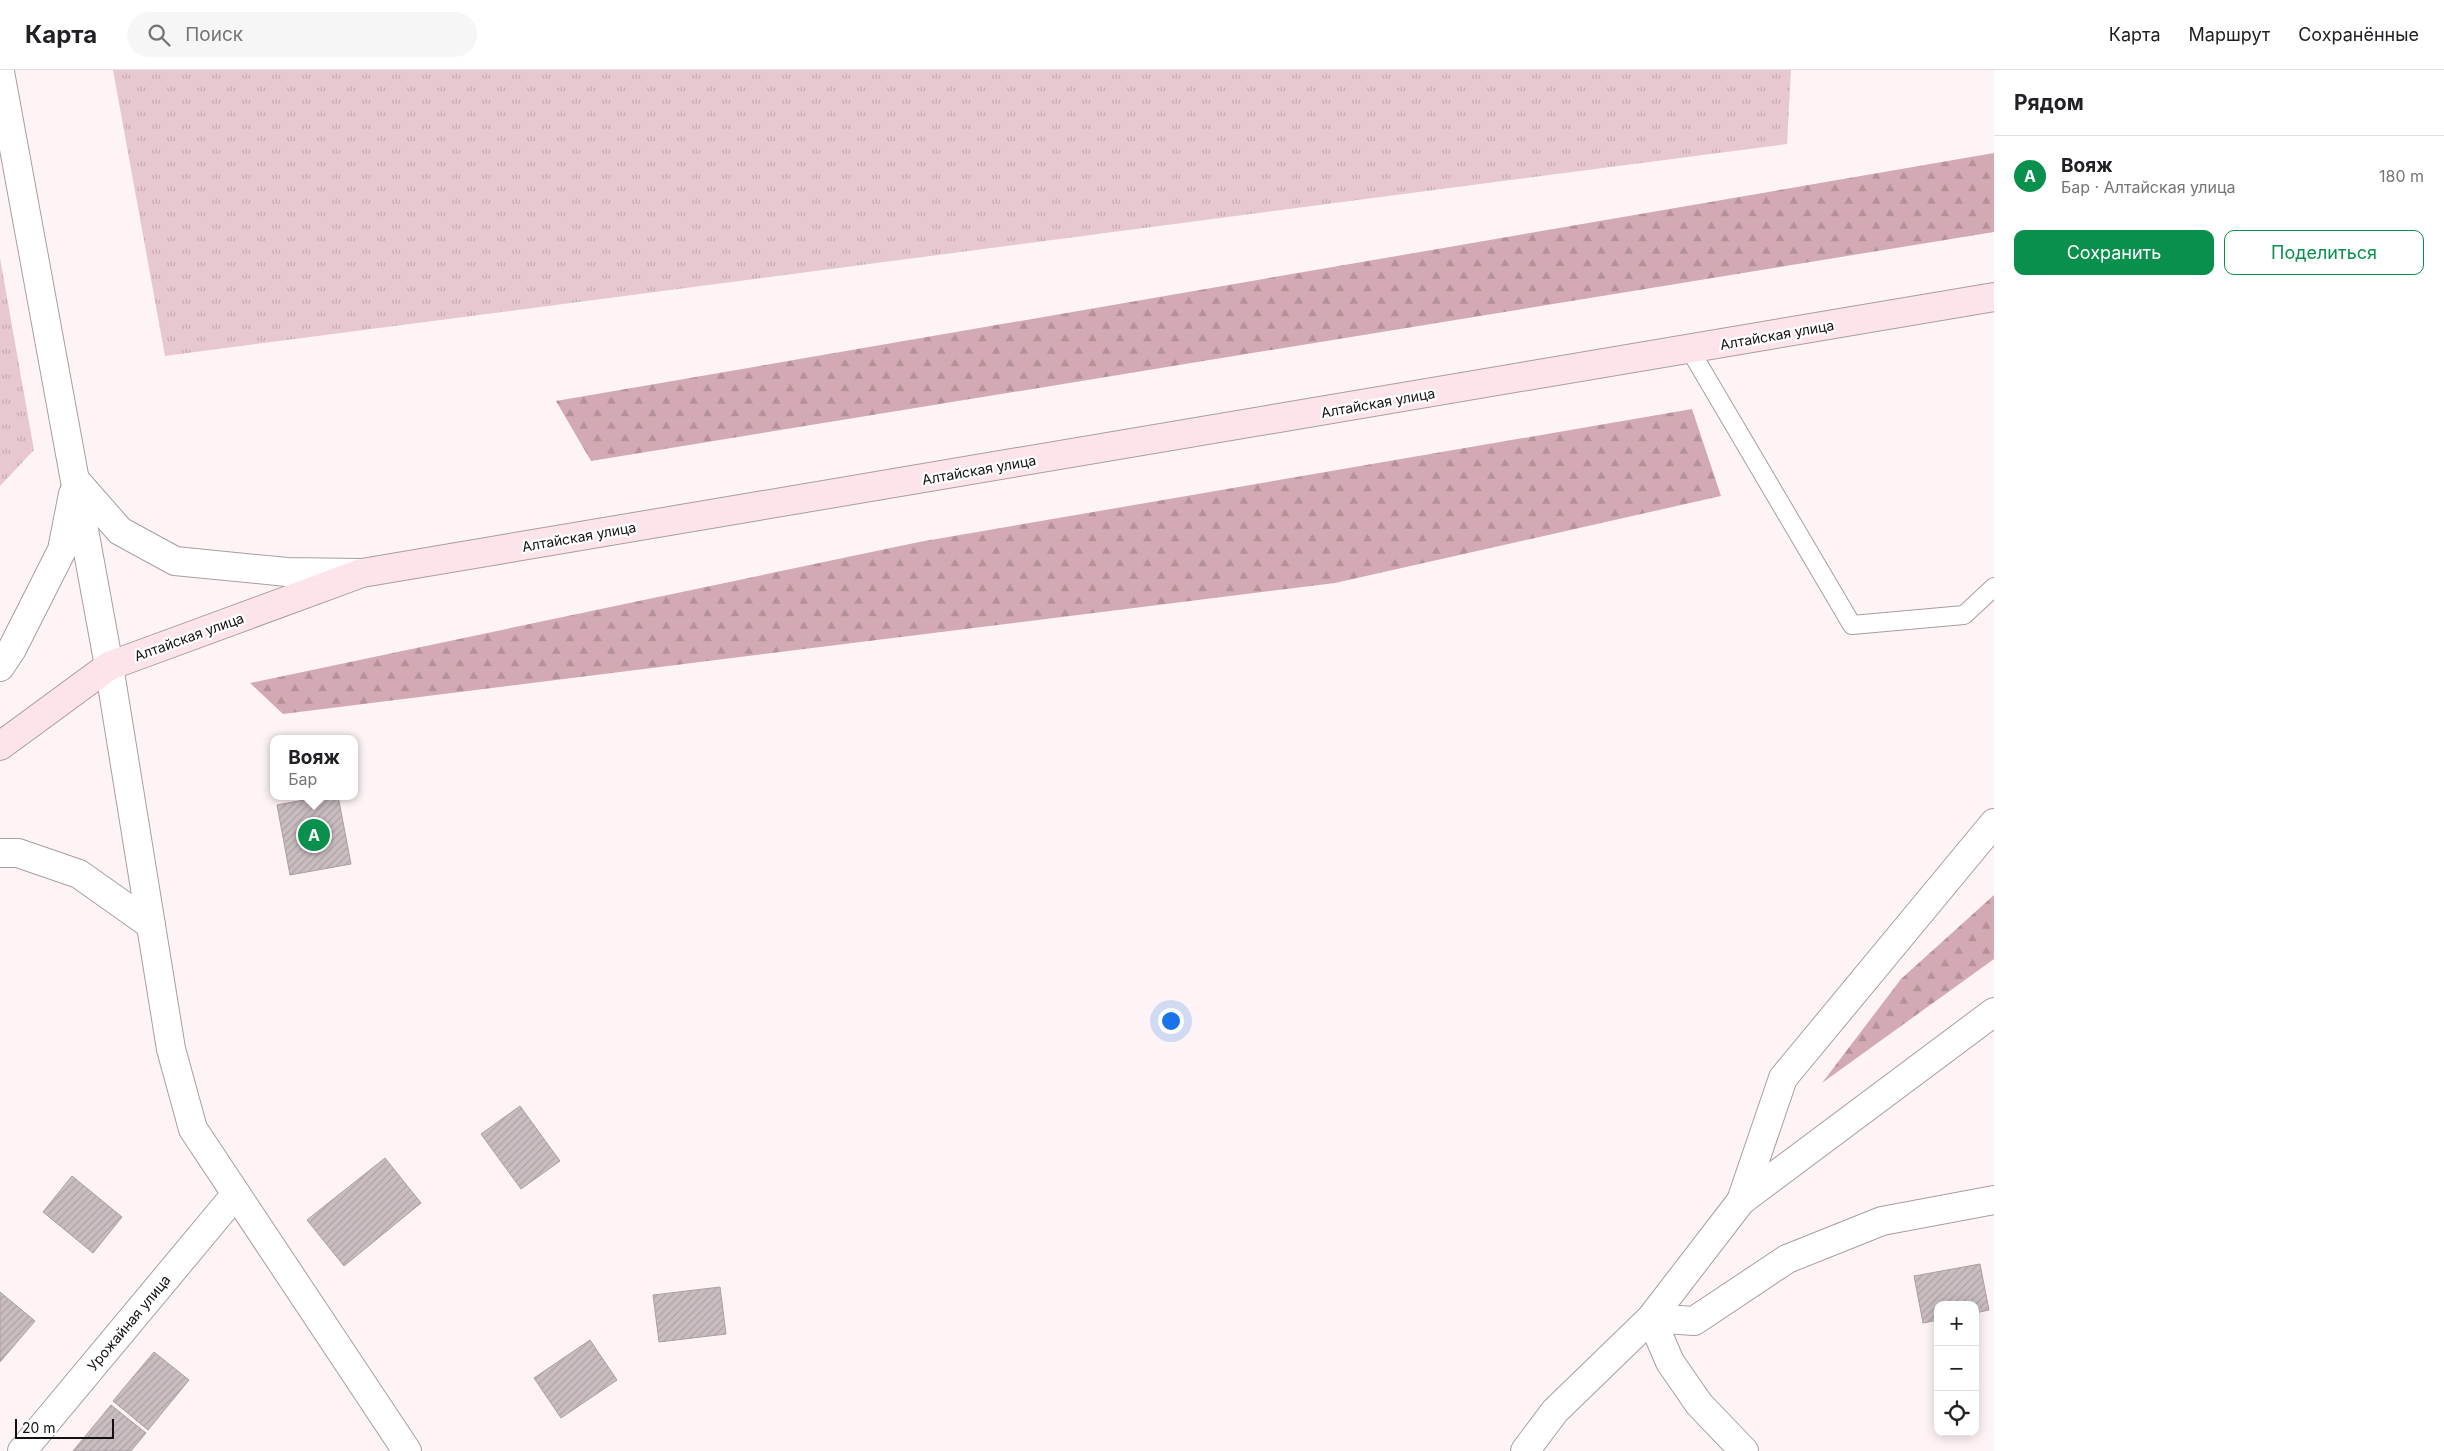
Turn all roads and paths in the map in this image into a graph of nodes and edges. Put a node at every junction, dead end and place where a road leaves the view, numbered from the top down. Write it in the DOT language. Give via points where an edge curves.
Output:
graph roads {
  1 [pos="0,72"];
  2 [pos="1994,297"];
  3 [pos="1690,350"];
  4 [pos="76,481"];
  5 [pos="362,573"];
  6 [pos="1994,587"];
  7 [pos="109,666"];
  8 [pos="0,667"];
  9 [pos="0,746"];
  10 [pos="1994,823"];
  11 [pos="0,853"];
  12 [pos="151,925"];
  13 [pos="1994,1012"];
  14 [pos="236,1194"];
  15 [pos="1994,1200"];
  16 [pos="1741,1201"];
  17 [pos="1651,1318"];
  18 [pos="22,1451"];
  19 [pos="408,1451"];
  20 [pos="1525,1451"];
  21 [pos="1744,1451"];
  1 -- 4 [label="street"];
  2 -- 3 [label="main road, Алтайская улица"];
  3 -- 5 [label="main road, Алтайская улица"];
  3 -- 6 [label="lane" via="1852,625 1964,615"];
  4 -- 5 [label="street" via="120,532 175,561 287,572"];
  4 -- 7 [label="street"];
  4 -- 8 [label="street" via="62,550"];
  5 -- 7 [label="main road, Алтайская улица"];
  7 -- 9 [label="main road, Алтайская улица"];
  7 -- 12 [label="street"];
  10 -- 16 [label="street" via="1783,1078"];
  11 -- 12 [label="street" via="18,853 80,874"];
  12 -- 14 [label="street" via="171,1049 193,1129"];
  13 -- 16 [label="street"];
  14 -- 18 [label="street, Урожайная улица"];
  14 -- 19 [label="street"];
  15 -- 17 [label="street" via="1882,1221 1787,1259 1694,1322"];
  16 -- 17 [label="street"];
  17 -- 20 [label="street" via="1555,1411"];
  17 -- 21 [label="street" via="1670,1362 1699,1404"];
}
